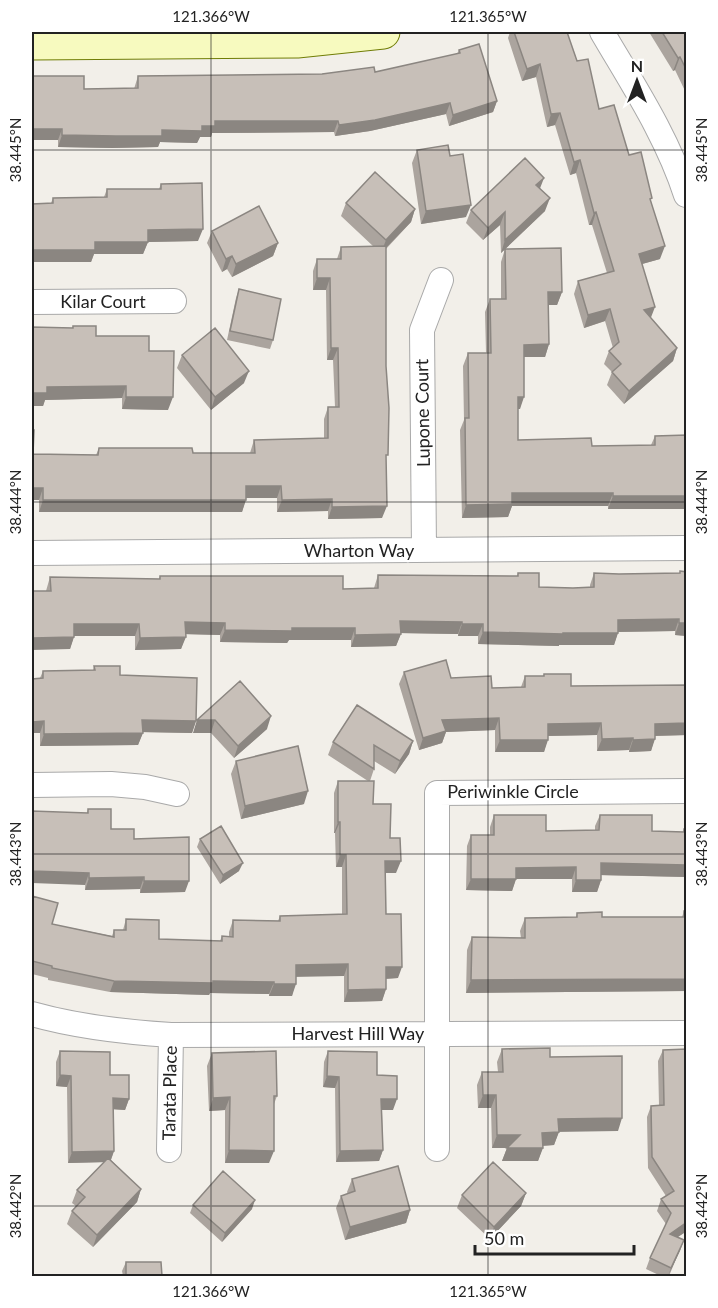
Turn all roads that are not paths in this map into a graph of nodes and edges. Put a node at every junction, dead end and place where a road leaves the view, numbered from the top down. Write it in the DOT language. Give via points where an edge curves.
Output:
graph roads {
  1 [pos="383,32"];
  2 [pos="602,32"];
  3 [pos="32,44"];
  4 [pos="687,195"];
  5 [pos="441,280"];
  6 [pos="174,301"];
  7 [pos="32,302"];
  8 [pos="687,548"];
  9 [pos="424,550"];
  10 [pos="32,553"];
  11 [pos="32,785"];
  12 [pos="687,791"];
  13 [pos="177,794"];
  14 [pos="32,1014"];
  15 [pos="687,1033"];
  16 [pos="437,1034"];
  17 [pos="171,1035"];
  18 [pos="437,1149"];
  19 [pos="169,1150"];
  1 -- 3 [label="street" via="297,41"];
  2 -- 4 [label="street" via="659,130"];
  5 -- 9 [label="street, Lupone Court" via="422,330"];
  6 -- 7 [label="street, Kilar Court"];
  8 -- 9 [label="street, Wharton Way"];
  9 -- 10 [label="street, Wharton Way"];
  11 -- 13 [label="street" via="122,785"];
  12 -- 16 [label="street, Periwinkle Circle" via="437,793"];
  14 -- 17 [label="street, Harvest Hill Way" via="114,1032"];
  15 -- 16 [label="street, Harvest Hill Way"];
  16 -- 17 [label="street, Harvest Hill Way"];
  16 -- 18 [label="street"];
  17 -- 19 [label="street, Tarata Place"];
}
